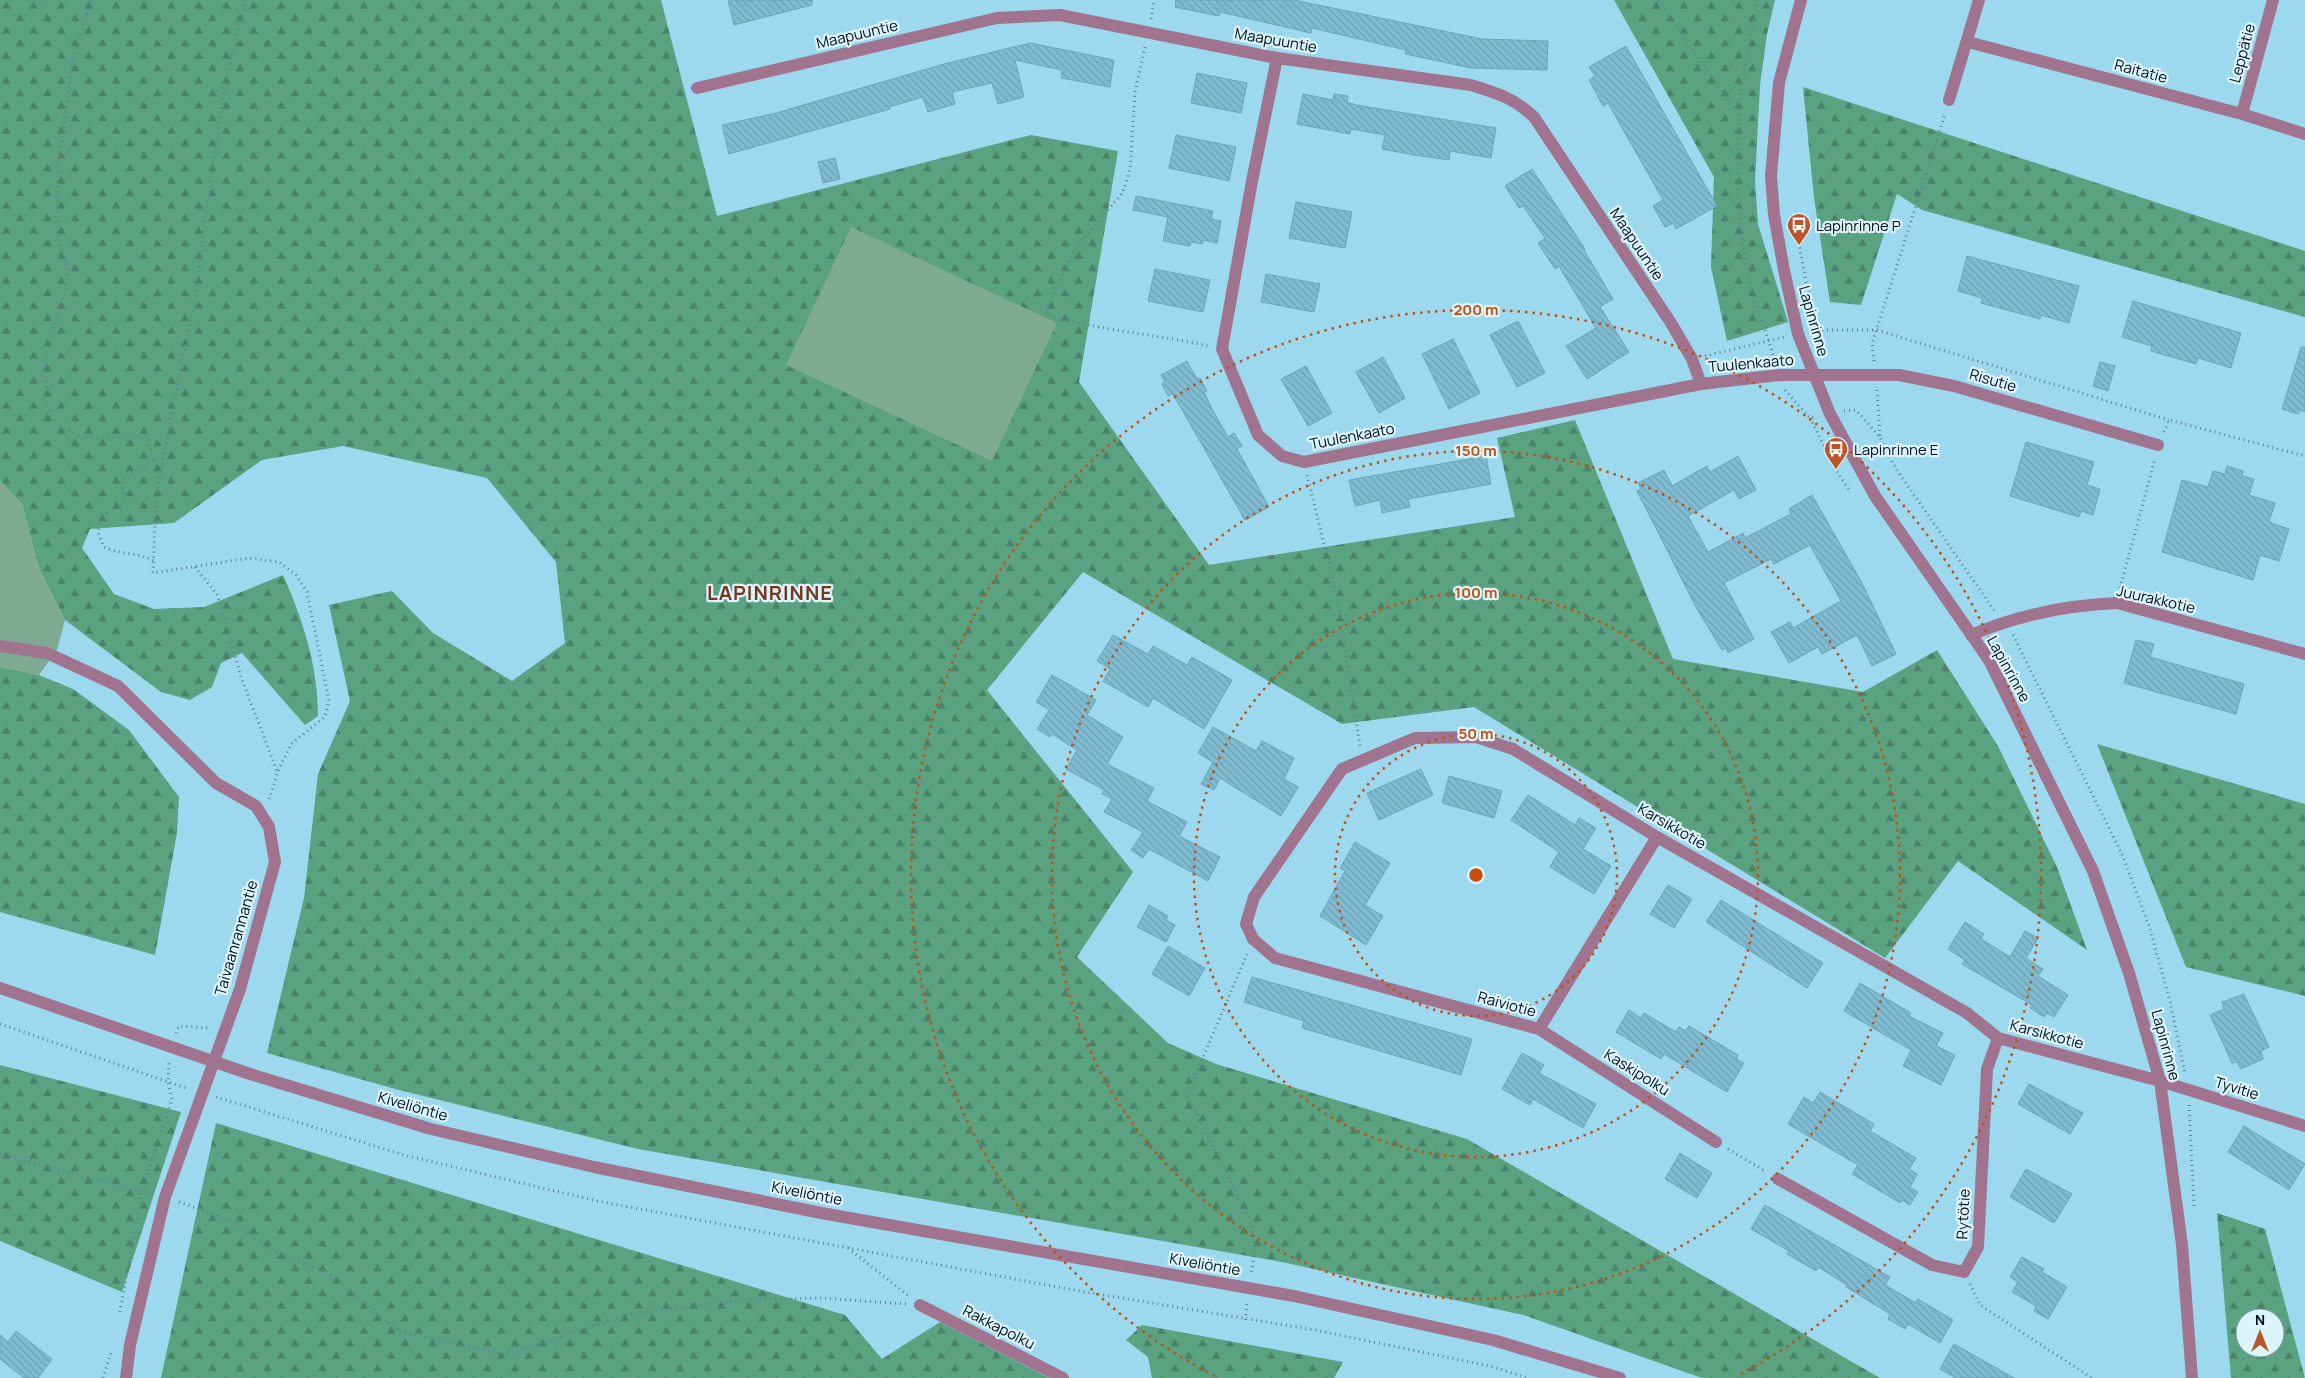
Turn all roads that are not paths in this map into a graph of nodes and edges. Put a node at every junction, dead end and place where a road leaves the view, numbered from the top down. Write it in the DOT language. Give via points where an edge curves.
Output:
graph roads {
  1 [pos="1801,0"];
  2 [pos="1979,0"];
  3 [pos="2273,0"];
  4 [pos="1968,42"];
  5 [pos="1277,58"];
  6 [pos="697,88"];
  7 [pos="1949,100"];
  8 [pos="2242,114"];
  9 [pos="2305,134"];
  10 [pos="1814,375"];
  11 [pos="1701,384"];
  12 [pos="2158,445"];
  13 [pos="1971,635"];
  14 [pos="0,646"];
  15 [pos="2305,654"];
  16 [pos="1657,836"];
  17 [pos="1253,940"];
  18 [pos="0,988"];
  19 [pos="1539,1029"];
  20 [pos="1998,1038"];
  21 [pos="215,1061"];
  22 [pos="2160,1081"];
  23 [pos="2305,1126"];
  24 [pos="1716,1142"];
  25 [pos="1778,1180"];
  26 [pos="920,1305"];
  27 [pos="126,1378"];
  28 [pos="1063,1378"];
  29 [pos="1620,1378"];
  30 [pos="2192,1378"];
  1 -- 10 [label="street, Lapinrinne" via="1779,83 1771,176 1784,270 1798,334"];
  2 -- 4 [label="street"];
  3 -- 8 [label="street, Leppätie"];
  4 -- 7 [label="street"];
  4 -- 8 [label="street, Raitatie"];
  5 -- 6 [label="street, Maapuuntie" via="1060,15 997,18"];
  5 -- 11 [label="street, Maapuuntie" via="1471,85 1518,102 1534,117 1671,323 1692,359"];
  5 -- 11 [label="street, Tuulenkaato" via="1222,349 1258,435 1282,456 1304,462"];
  8 -- 9 [label="street, Raitatie"];
  10 -- 11 [label="street, Tuulenkaato" via="1758,376"];
  10 -- 12 [label="street, Risutie" via="1899,374 1954,386"];
  10 -- 13 [label="street, Lapinrinne" via="1830,414 1875,496"];
  13 -- 15 [label="street, Juurakkotie" via="2003,621 2086,604 2117,603"];
  13 -- 22 [label="street, Lapinrinne" via="1989,660 2094,871 2129,973"];
  14 -- 21 [label="street, Taivaanrannantie" via="47,653 118,686 216,783 256,806 269,827 275,862 240,989"];
  16 -- 17 [label="street, Karsikkotie" via="1513,749 1476,737 1415,738 1342,769 1254,897 1246,924"];
  16 -- 19 [label="street, Raiviotie"];
  16 -- 20 [label="street, Karsikkotie" via="1967,1012"];
  17 -- 19 [label="street, Raiviotie" via="1275,958"];
  18 -- 21 [label="street, Kiveliöntie"];
  19 -- 24 [label="street, Kaskipolku"];
  20 -- 22 [label="street, Karsikkotie"];
  20 -- 25 [label="street, Rytötie" via="1986,1069 1978,1247 1964,1272 1932,1265"];
  21 -- 27 [label="street, Taivaanrannantie" via="165,1197 130,1345"];
  21 -- 29 [label="street, Kiveliöntie" via="431,1129 594,1167 821,1212 1250,1288 1493,1340"];
  22 -- 23 [label="street, Tyvitie"];
  22 -- 30 [label="street, Lapinrinne" via="2182,1245"];
  26 -- 28 [label="street, Rakkapolku"];
}
